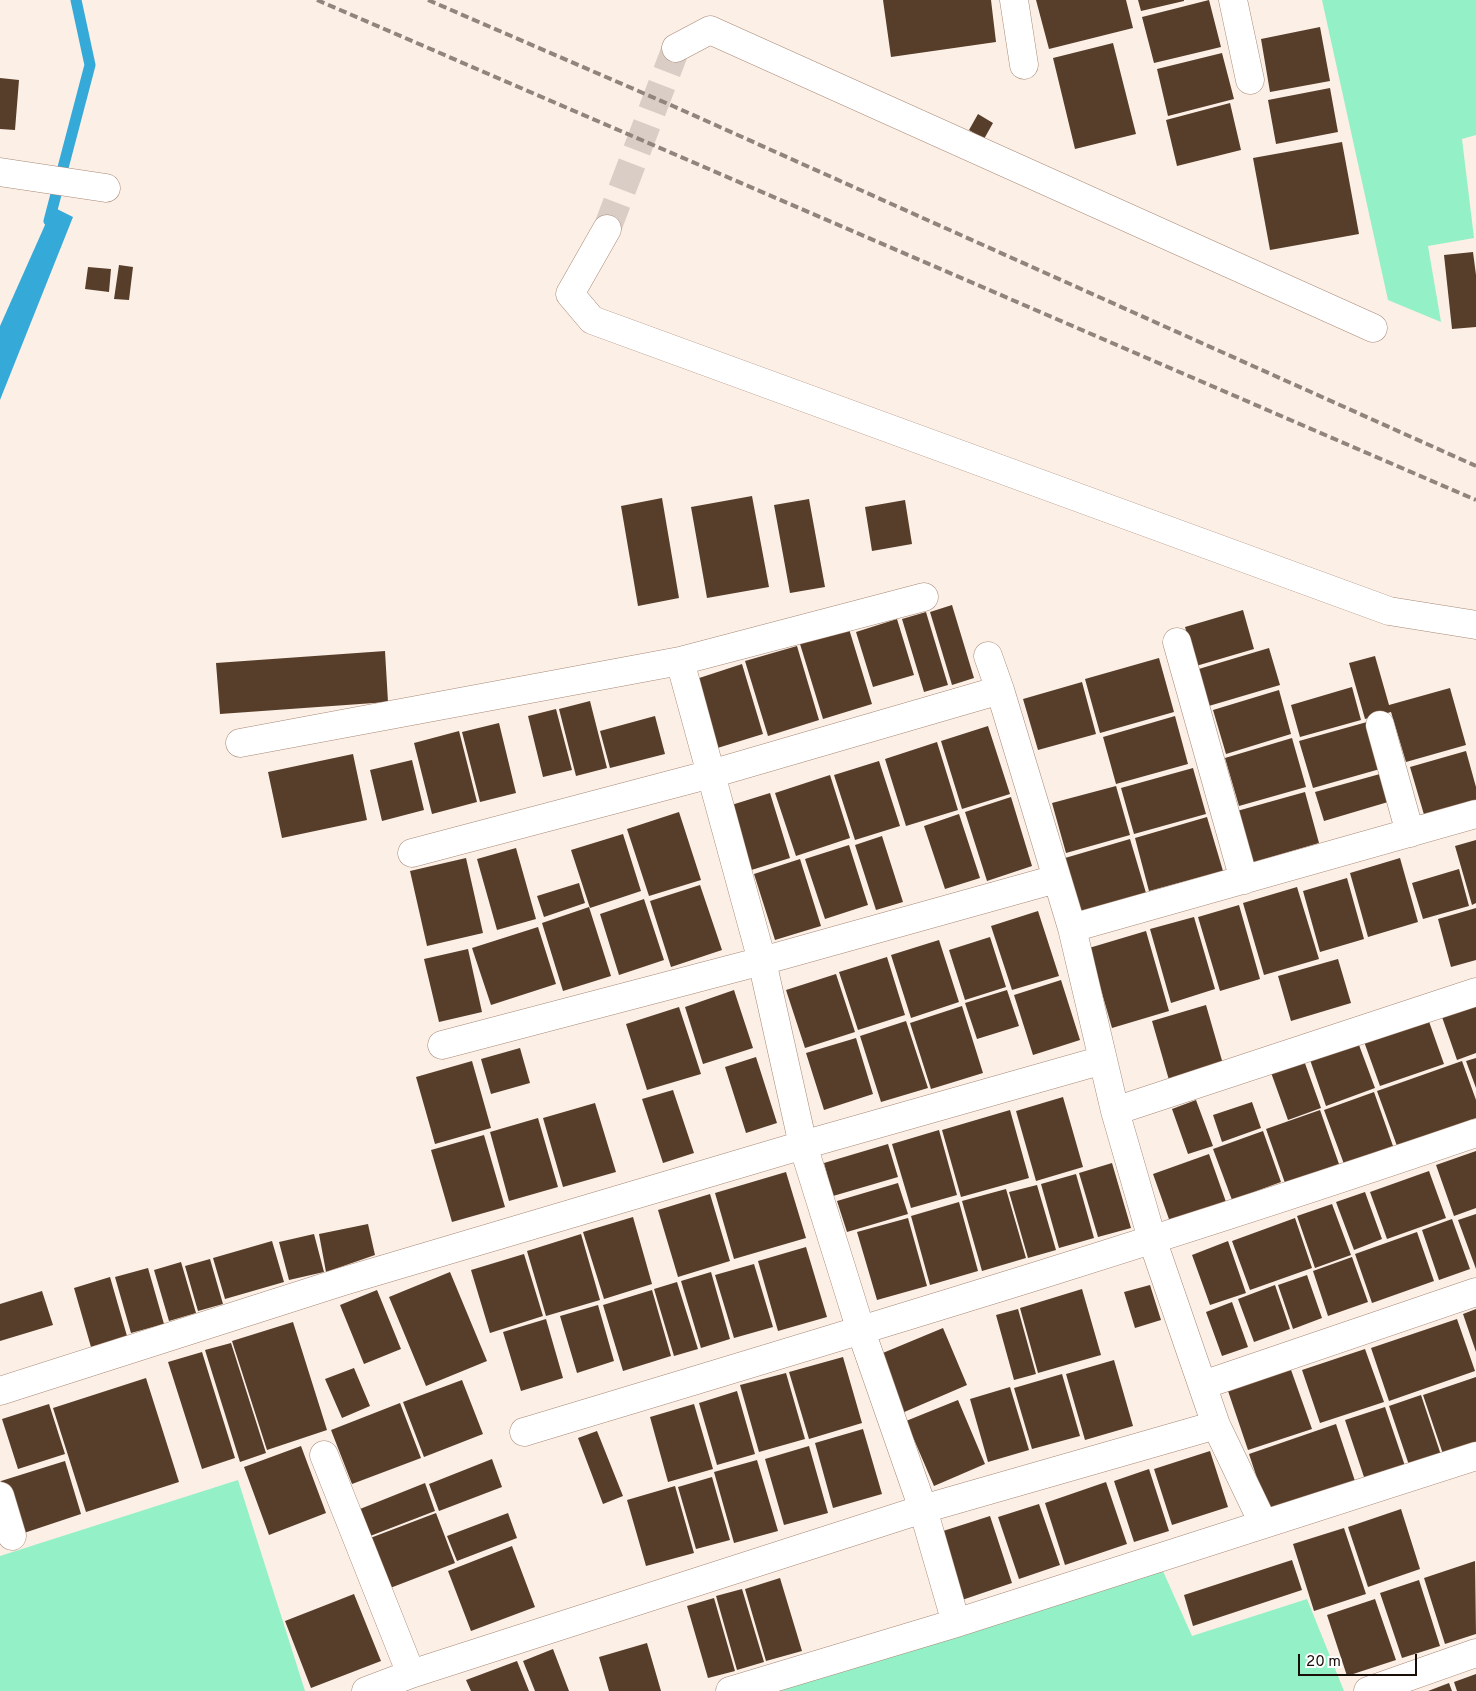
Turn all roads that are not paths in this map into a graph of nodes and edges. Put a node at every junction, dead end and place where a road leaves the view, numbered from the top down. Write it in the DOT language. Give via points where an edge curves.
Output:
graph roads {
  1 [pos="1014,0"];
  2 [pos="1233,0"];
  3 [pos="676,48"];
  4 [pos="1024,65"];
  5 [pos="1250,80"];
  6 [pos="4,172"];
  7 [pos="106,188"];
  8 [pos="607,229"];
  9 [pos="1374,328"];
  10 [pos="924,597"];
  11 [pos="1476,625"];
  12 [pos="1177,642"];
  13 [pos="988,656"];
  14 [pos="680,661"];
  15 [pos="1000,690"];
  16 [pos="1380,725"];
  17 [pos="240,743"];
  18 [pos="711,774"];
  19 [pos="1476,814"];
  20 [pos="1410,833"];
  21 [pos="412,853"];
  22 [pos="1056,879"];
  23 [pos="1244,880"];
  24 [pos="1072,928"];
  25 [pos="762,961"];
  26 [pos="1476,992"];
  27 [pos="442,1045"];
  28 [pos="1103,1060"];
  29 [pos="1115,1111"];
  30 [pos="1476,1133"];
  31 [pos="803,1144"];
  32 [pos="1152,1239"];
  33 [pos="1476,1292"];
  34 [pos="860,1331"];
  35 [pos="1203,1385"];
  36 [pos="0,1391"];
  37 [pos="1216,1425"];
  38 [pos="524,1432"];
  39 [pos="324,1455"];
  40 [pos="1476,1456"];
  41 [pos="0,1496"];
  42 [pos="923,1509"];
  43 [pos="1263,1523"];
  44 [pos="12,1536"];
  45 [pos="956,1623"];
  46 [pos="1476,1653"];
  47 [pos="411,1674"];
  48 [pos="366,1691"];
  49 [pos="730,1691"];
  50 [pos="1368,1691"];
  1 -- 4 [label="street"];
  2 -- 5 [label="street"];
  3 -- 9 [label="street" via="710,30"];
  6 -- 7 [label="street"];
  8 -- 11 [label="street" via="570,294 592,320 1388,611"];
  10 -- 14 [label="street"];
  12 -- 23 [label="street"];
  13 -- 15 [label="street"];
  14 -- 17 [label="street"];
  14 -- 18 [label="street"];
  15 -- 18 [label="street"];
  15 -- 22 [label="street"];
  16 -- 20 [label="street"];
  18 -- 21 [label="street"];
  18 -- 25 [label="street"];
  19 -- 20 [label="street"];
  20 -- 23 [label="street"];
  22 -- 24 [label="street"];
  22 -- 25 [label="street"];
  23 -- 24 [label="street"];
  24 -- 28 [label="street"];
  25 -- 27 [label="street"];
  25 -- 31 [label="street"];
  26 -- 29 [label="street"];
  28 -- 29 [label="street"];
  28 -- 31 [label="street"];
  29 -- 32 [label="street"];
  30 -- 32 [label="street"];
  31 -- 34 [label="street"];
  31 -- 36 [label="street" via="344,1281"];
  32 -- 34 [label="street"];
  32 -- 35 [label="street"];
  33 -- 35 [label="street"];
  34 -- 38 [label="street"];
  34 -- 42 [label="street"];
  35 -- 37 [label="street"];
  37 -- 42 [label="street"];
  37 -- 43 [label="street"];
  39 -- 47 [label="street"];
  40 -- 43 [label="street"];
  41 -- 44 [label="street"];
  42 -- 45 [label="street"];
  42 -- 47 [label="street"];
  43 -- 45 [label="street"];
  45 -- 49 [label="street"];
  46 -- 50 [label="street"];
  47 -- 48 [label="street"];
}
